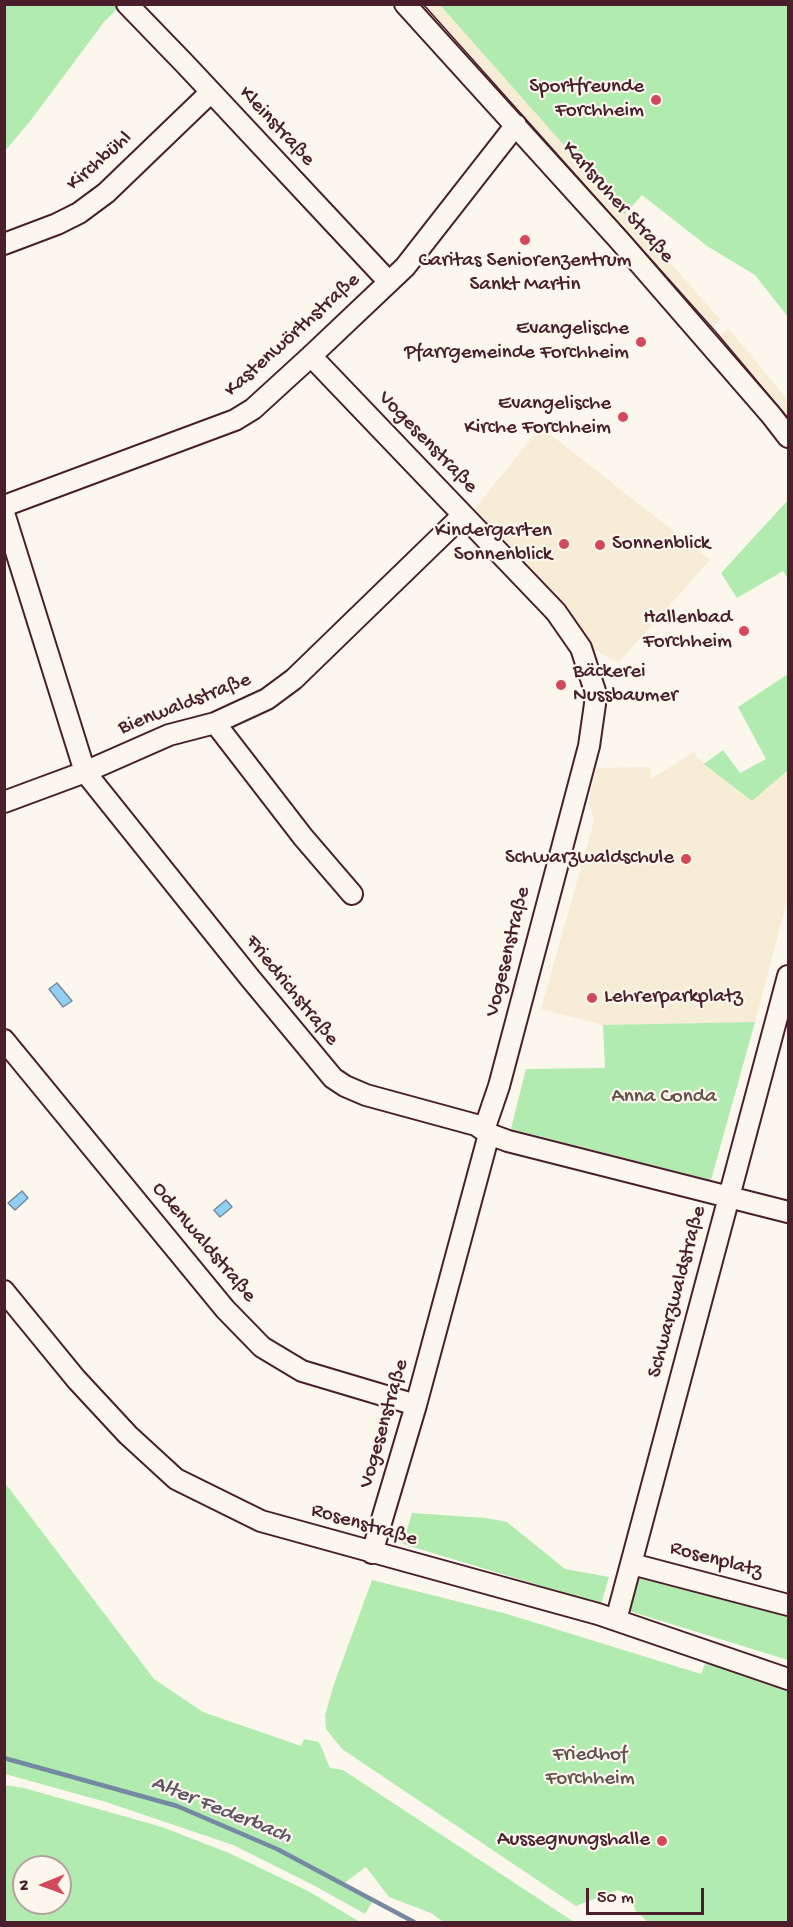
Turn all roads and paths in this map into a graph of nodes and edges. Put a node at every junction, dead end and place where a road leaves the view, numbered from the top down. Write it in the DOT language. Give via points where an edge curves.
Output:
graph roads {
  1 [pos="127,4"];
  2 [pos="405,4"];
  3 [pos="211,92"];
  4 [pos="516,126"];
  5 [pos="4,244"];
  6 [pos="389,282"];
  7 [pos="311,356"];
  8 [pos="789,437"];
  9 [pos="4,506"];
  10 [pos="4,513"];
  11 [pos="463,515"];
  12 [pos="215,723"];
  13 [pos="85,772"];
  14 [pos="4,802"];
  15 [pos="352,894"];
  16 [pos="789,976"];
  17 [pos="4,1040"];
  18 [pos="487,1132"];
  19 [pos="728,1198"];
  20 [pos="789,1212"];
  21 [pos="4,1291"];
  22 [pos="417,1405"];
  23 [pos="372,1553"];
  24 [pos="632,1564"];
  25 [pos="788,1604"];
  26 [pos="616,1620"];
  27 [pos="789,1678"];
  1 -- 3 [label="street, Kleinstraße"];
  2 -- 4 [label="street, Karlsruher Straße"];
  3 -- 5 [label="street, Kirchbühl" via="97,200 57,224"];
  3 -- 6 [label="street, Kleinstraße"];
  4 -- 6 [label="street, Kastenwörthstraße"];
  4 -- 8 [label="street, Karlsruher Straße"];
  6 -- 7 [label="street, Kastenwörthstraße"];
  7 -- 9 [label="street, Kastenwörthstraße" via="235,420"];
  7 -- 11 [label="street, Vogesenstraße"];
  10 -- 13 [label="street, Friedrichstraße"];
  11 -- 12 [label="street, Bienwaldstraße" via="294,679 267,699"];
  11 -- 18 [label="street, Vogesenstraße" via="570,631 588,666 595,697 585,762"];
  12 -- 13 [label="street, Bienwaldstraße" via="169,735"];
  12 -- 15 [label="street"];
  13 -- 14 [label="street, Bienwaldstraße"];
  13 -- 18 [label="street, Friedrichstraße" via="333,1078 366,1095 476,1125"];
  16 -- 19 [label="street, Schwarzwaldstraße"];
  17 -- 22 [label="street, Odenwaldstraße" via="225,1309 262,1347 302,1371"];
  18 -- 19 [label="street, Friedrichstraße" via="508,1141"];
  18 -- 22 [label="street, Vogesenstraße"];
  19 -- 20 [label="street, Friedrichstraße"];
  19 -- 24 [label="street, Schwarzwaldstraße"];
  21 -- 23 [label="street, Rosenstraße" via="76,1379 176,1479 261,1521"];
  22 -- 23 [label="street, Vogesenstraße"];
  23 -- 26 [label="street, Rosenstraße"];
  24 -- 25 [label="street, Rosenplatz"];
  24 -- 26 [label="street, Schwarzwaldstraße"];
  26 -- 27 [label="street, Rosenstraße"];
}
